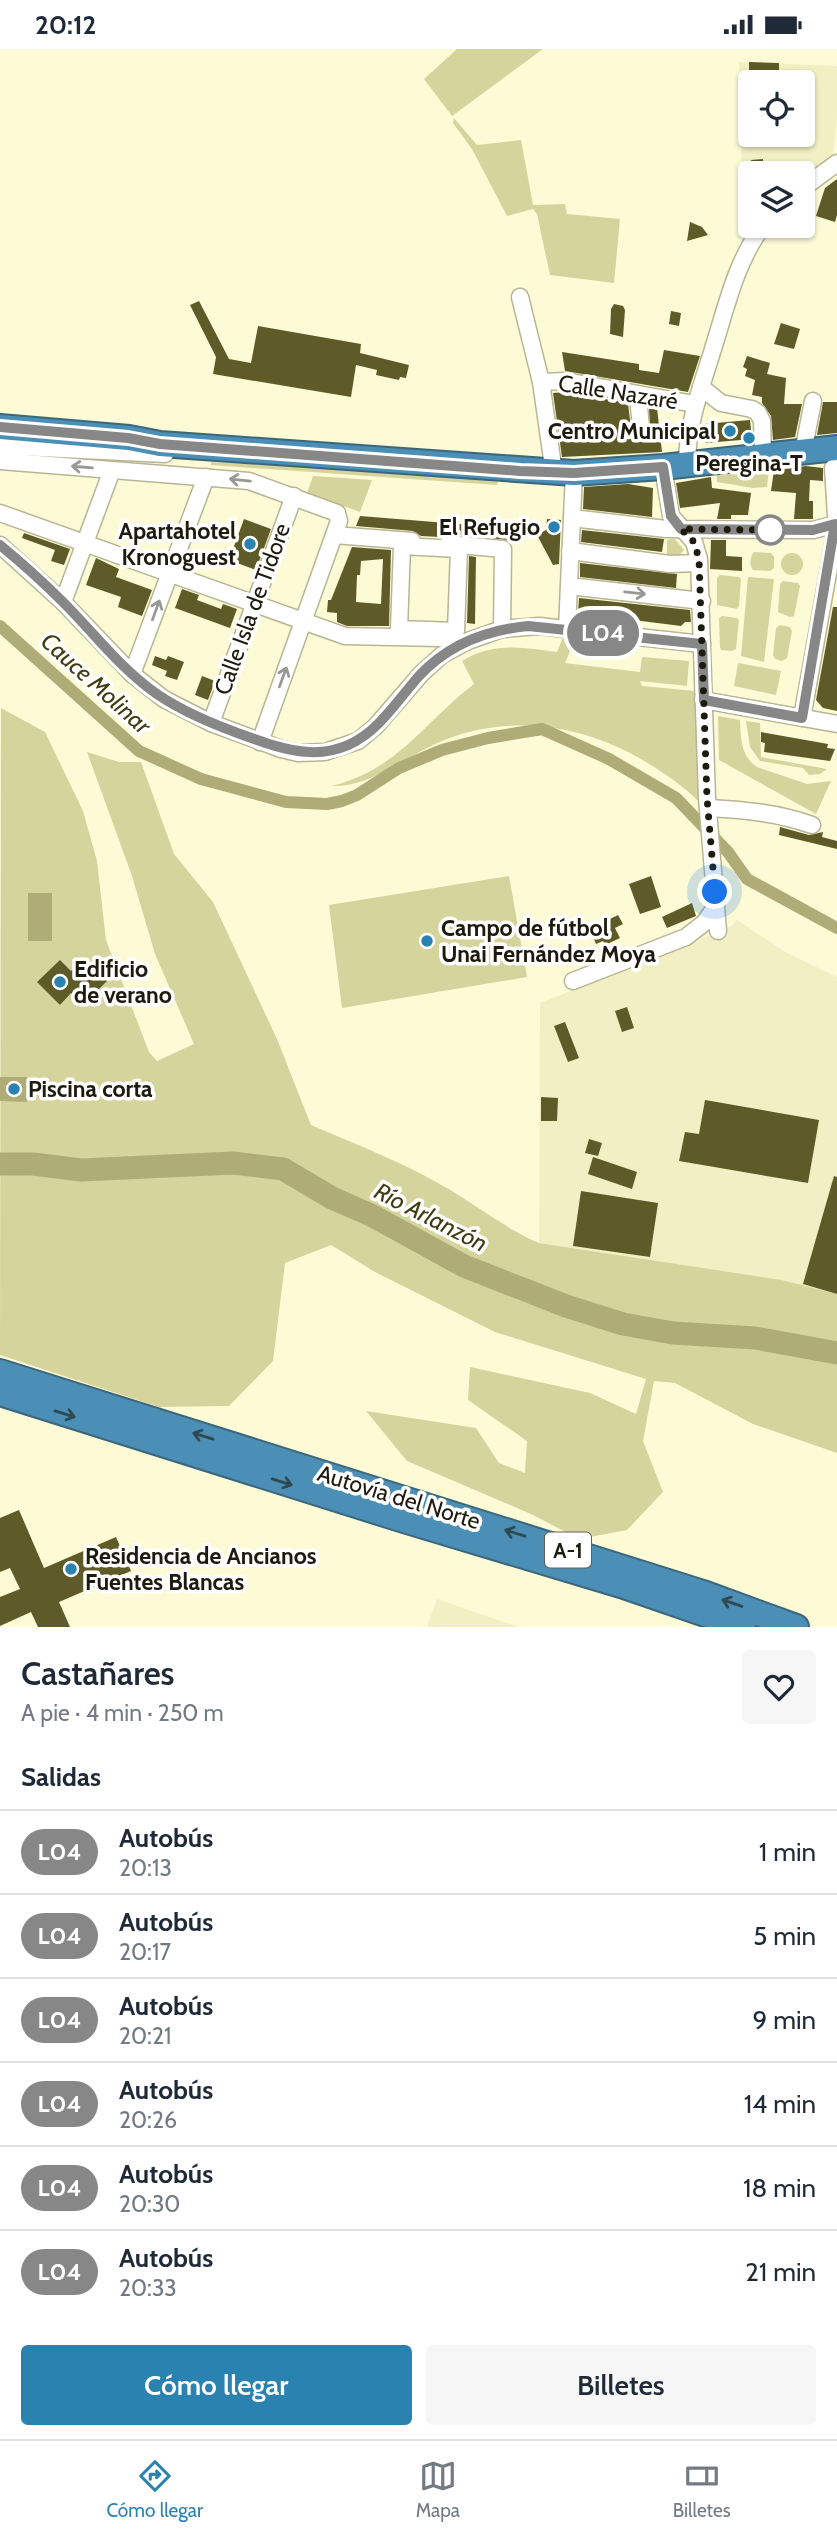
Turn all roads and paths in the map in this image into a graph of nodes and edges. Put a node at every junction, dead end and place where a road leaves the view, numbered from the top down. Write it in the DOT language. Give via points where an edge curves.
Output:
graph roads {
  1 [pos="837,163"];
  2 [pos="815,179"];
  3 [pos="754,238"];
  4 [pos="520,297"];
  5 [pos="541,382"];
  6 [pos="701,387"];
  7 [pos="638,398"];
  8 [pos="813,401"];
  9 [pos="694,404"];
  10 [pos="641,427"];
  11 [pos="0,428"];
  12 [pos="0,440"];
  13 [pos="160,444"];
  14 [pos="0,446"];
  15 [pos="837,448"];
  16 [pos="264,451"];
  17 [pos="806,451"];
  18 [pos="763,455"];
  19 [pos="0,461"];
  20 [pos="837,465"];
  21 [pos="675,466"];
  22 [pos="112,470"];
  23 [pos="564,473"];
  24 [pos="206,477"];
  25 [pos="293,496"];
  26 [pos="0,513"];
  27 [pos="572,518"];
  28 [pos="836,524"];
  29 [pos="681,529"];
  30 [pos="334,535"];
  31 [pos="85,543"];
  32 [pos="0,545"];
  33 [pos="459,549"];
  34 [pos="570,551"];
  35 [pos="699,563"];
  36 [pos="170,574"];
  37 [pos="569,586"];
  38 [pos="702,601"];
  39 [pos="63,602"];
  40 [pos="254,604"];
  41 [pos="303,621"];
  42 [pos="502,629"];
  43 [pos="566,629"];
  44 [pos="448,640"];
  45 [pos="702,644"];
  46 [pos="132,674"];
  47 [pos="704,700"];
  48 [pos="802,718"];
  49 [pos="211,723"];
  50 [pos="837,724"];
  51 [pos="260,741"];
  52 [pos="710,816"];
  53 [pos="812,825"];
  54 [pos="716,906"];
  55 [pos="718,931"];
  56 [pos="573,981"];
  57 [pos="0,1372"];
  58 [pos="0,1393"];
  59 [pos="436,1529"];
  60 [pos="718,1627"];
  61 [pos="743,1627"];
  62 [pos="796,1627"];
  1 -- 2 [label="street"];
  3 -- 6 [label="street" via="728,300"];
  4 -- 5 [label="street"];
  5 -- 9 [label="street, Calle Nazaré" via="566,381"];
  5 -- 23 [label="street"];
  6 -- 9 [label="street"];
  6 -- 18 [label="street, Calle Nazaré" via="720,403 758,413"];
  7 -- 10 [label="street"];
  8 -- 17 [label="street"];
  9 -- 21 [label="street" via="687,445"];
  11 -- 13 [label="highway"];
  12 -- 13 [label="highway" via="128,447"];
  13 -- 16 [label="highway"];
  14 -- 16 [label="street" via="217,457 248,457"];
  15 -- 17 [label="highway"];
  16 -- 23 [label="highway"];
  17 -- 18 [label="highway"];
  18 -- 21 [label="highway"];
  22 -- 19 [label="street, one-way"];
  20 -- 28 [label="street" via="833,468"];
  21 -- 23 [label="highway"];
  21 -- 29 [label="street" via="671,516"];
  22 -- 24 [label="street"];
  22 -- 31 [label="street"];
  23 -- 27 [label="street"];
  25 -- 24 [label="street, one-way" via="249,481"];
  24 -- 36 [label="street"];
  25 -- 30 [label="street" via="335,511 339,516"];
  25 -- 40 [label="street, Calle Isla de Tidore"];
  26 -- 31 [label="street"];
  27 -- 29 [label="street"];
  27 -- 34 [label="street"];
  28 -- 29 [label="street" via="813,530"];
  28 -- 48 [label="street"];
  29 -- 35 [label="street" via="694,542"];
  30 -- 41 [label="street"];
  30 -- 42 [label="street" via="503,548"];
  31 -- 36 [label="street"];
  31 -- 39 [label="street"];
  32 -- 39 [label="street"];
  33 -- 33 [label="street" via="456,631 399,629 401,546"];
  34 -- 35 [label="street"];
  34 -- 37 [label="street"];
  35 -- 38 [label="street"];
  36 -- 40 [label="street"];
  46 -- 36 [label="street, one-way"];
  37 -- 38 [label="street, one-way"];
  37 -- 43 [label="street"];
  38 -- 45 [label="street"];
  39 -- 46 [label="street"];
  40 -- 41 [label="street"];
  40 -- 49 [label="street, Calle Isla de Tidore"];
  41 -- 44 [label="street" via="345,636"];
  51 -- 41 [label="street, one-way"];
  42 -- 43 [label="street"];
  42 -- 51 [label="street" via="442,656 375,727 349,746 298,753"];
  43 -- 45 [label="street"];
  45 -- 47 [label="street"];
  46 -- 49 [label="street" via="164,699"];
  47 -- 48 [label="street"];
  47 -- 52 [label="street"];
  48 -- 50 [label="street"];
  49 -- 51 [label="street"];
  52 -- 53 [label="street" via="754,810"];
  52 -- 54 [label="street"];
  54 -- 55 [label="street"];
  54 -- 56 [label="street" via="686,937"];
  62 -- 57 [label="highway, Autovía del Norte / A-1, one-way" via="703,1593"];
  58 -- 59 [label="highway, Autovía del Norte / A-1, one-way"];
  59 -- 60 [label="highway, A-1"];
  59 -- 61 [label="highway" via="621,1584"];
}
